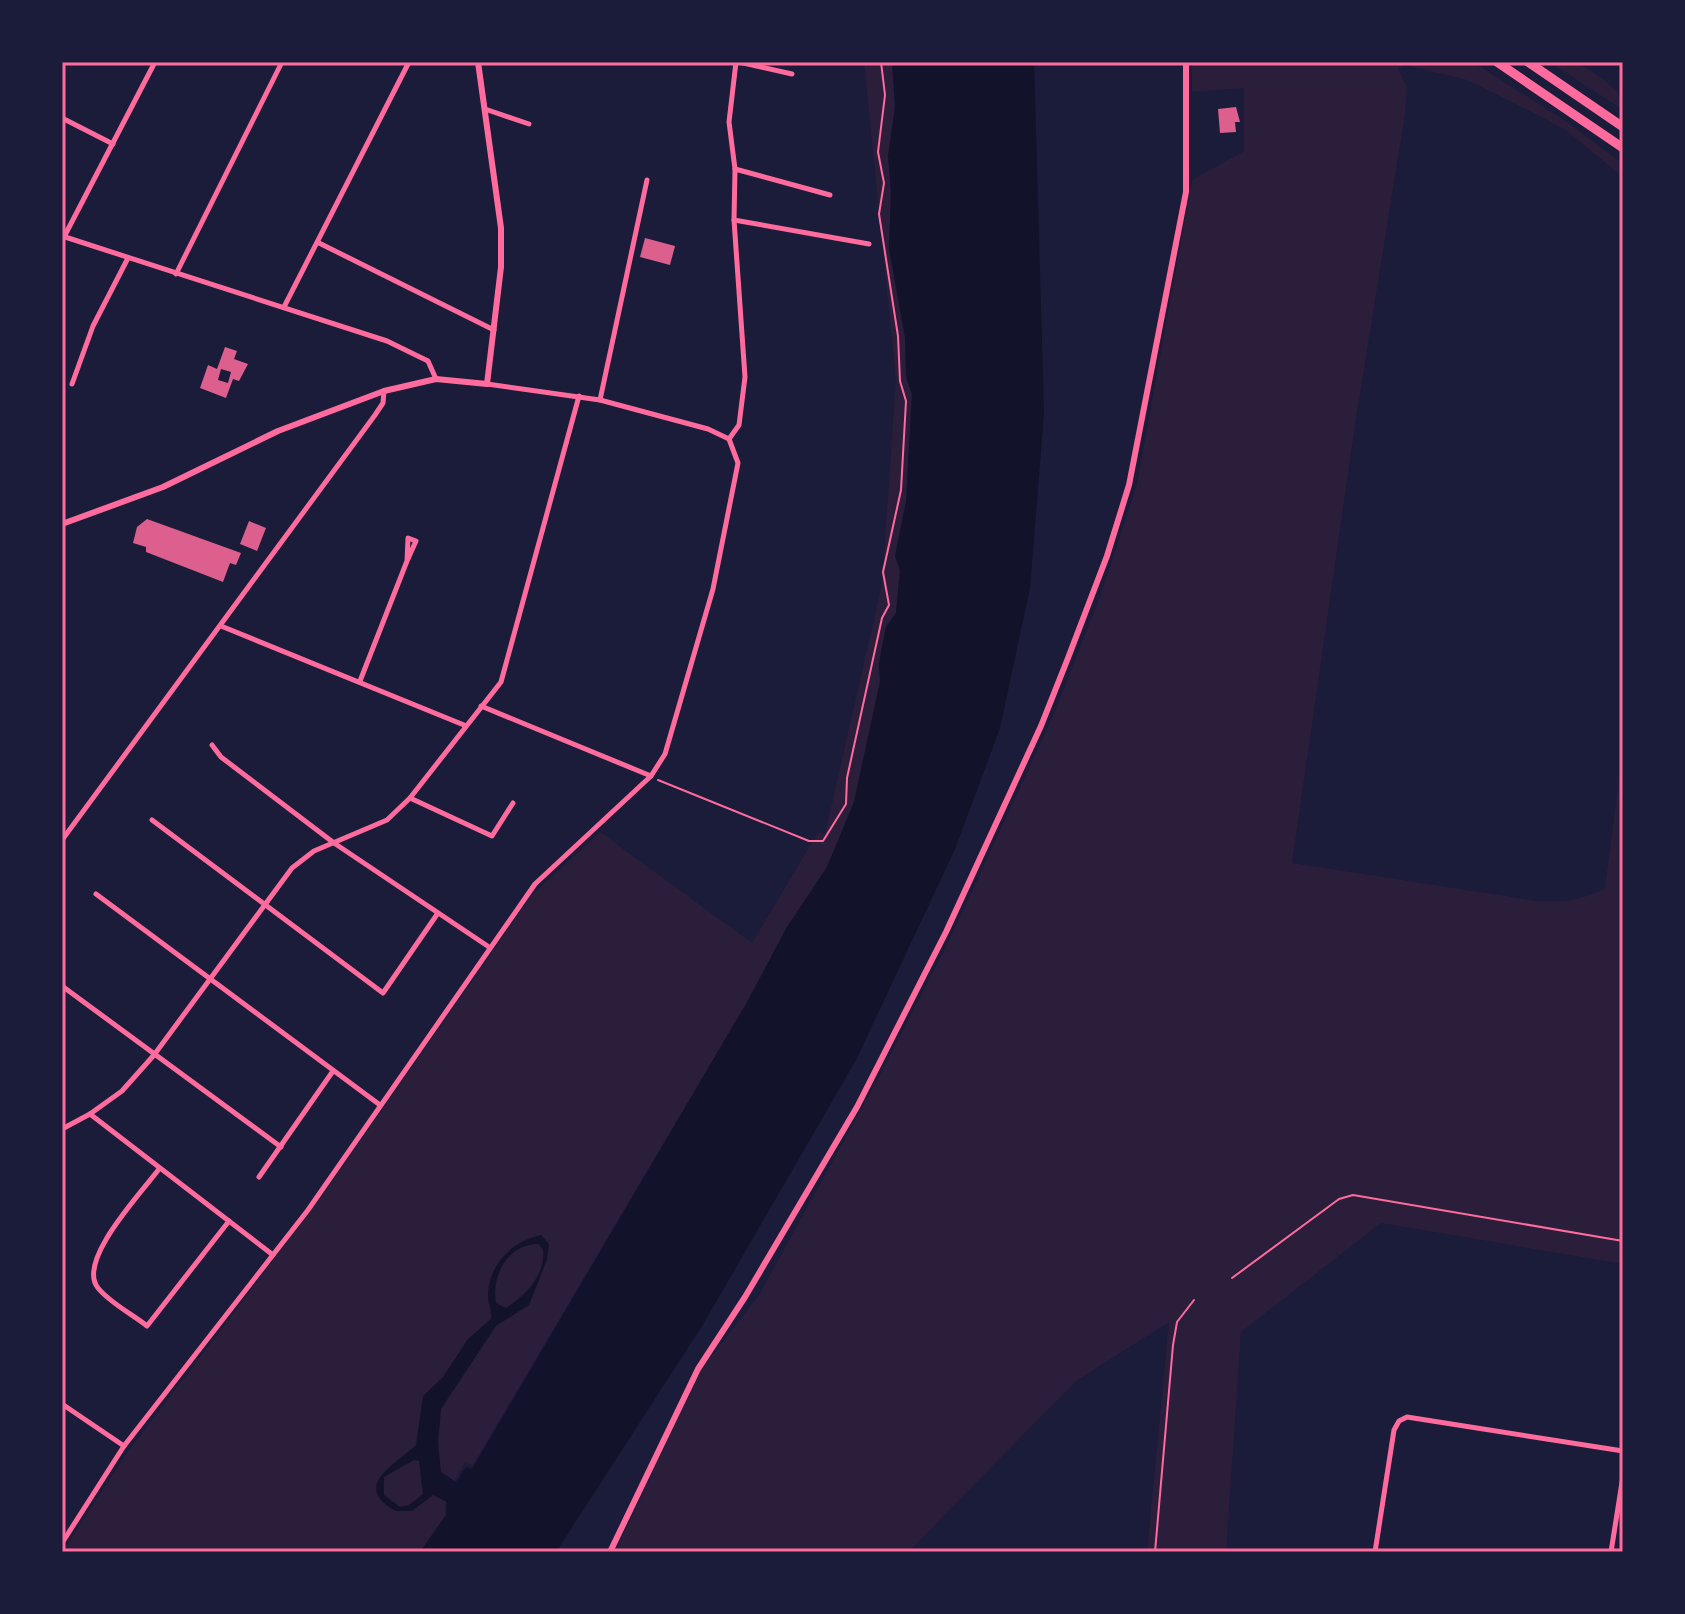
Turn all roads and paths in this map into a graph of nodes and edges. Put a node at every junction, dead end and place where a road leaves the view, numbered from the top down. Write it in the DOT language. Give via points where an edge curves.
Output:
graph roads {
  1 [pos="155,62"];
  2 [pos="282,62"];
  3 [pos="409,62"];
  4 [pos="478,62"];
  5 [pos="738,62"];
  6 [pos="881,62"];
  7 [pos="1186,62"];
  8 [pos="1497,62"];
  9 [pos="1528,62"];
  10 [pos="792,74"];
  11 [pos="485,109"];
  12 [pos="62,118"];
  13 [pos="529,124"];
  14 [pos="1623,127"];
  15 [pos="113,144"];
  16 [pos="1623,148"];
  17 [pos="735,169"];
  18 [pos="647,180"];
  19 [pos="830,195"];
  20 [pos="734,220"];
  21 [pos="63,236"];
  22 [pos="319,243"];
  23 [pos="869,244"];
  24 [pos="128,258"];
  25 [pos="176,274"];
  26 [pos="285,305"];
  27 [pos="494,330"];
  28 [pos="436,379"];
  29 [pos="72,384"];
  30 [pos="487,384"];
  31 [pos="384,391"];
  32 [pos="579,396"];
  33 [pos="600,400"];
  34 [pos="729,439"];
  35 [pos="62,524"];
  36 [pos="407,561"];
  37 [pos="221,626"];
  38 [pos="360,681"];
  39 [pos="481,706"];
  40 [pos="464,725"];
  41 [pos="212,745"];
  42 [pos="654,778"];
  43 [pos="410,798"];
  44 [pos="513,803"];
  45 [pos="152,820"];
  46 [pos="62,840"];
  47 [pos="334,843"];
  48 [pos="96,894"];
  49 [pos="265,906"];
  50 [pos="438,913"];
  51 [pos="489,947"];
  52 [pos="210,979"];
  53 [pos="62,986"];
  54 [pos="154,1055"];
  55 [pos="333,1071"];
  56 [pos="380,1105"];
  57 [pos="90,1114"];
  58 [pos="62,1129"];
  59 [pos="281,1147"];
  60 [pos="159,1169"];
  61 [pos="259,1177"];
  62 [pos="229,1221"];
  63 [pos="1623,1241"];
  64 [pos="273,1255"];
  65 [pos="1232,1278"];
  66 [pos="1194,1300"];
  67 [pos="62,1404"];
  68 [pos="124,1446"];
  69 [pos="1623,1451"];
  70 [pos="1623,1476"];
  71 [pos="62,1543"];
  72 [pos="610,1552"];
  73 [pos="1155,1552"];
  74 [pos="1375,1552"];
  75 [pos="1611,1552"];
  1 -- 15 [label="street"];
  2 -- 25 [label="street"];
  3 -- 22 [label="street"];
  4 -- 11 [label="street"];
  5 -- 10 [label="street"];
  5 -- 17 [label="street" via="729,122"];
  6 -- 42 [label="path" via="885,95 878,152 884,183 879,214 906,401 901,490 883,572 889,605 882,618 844,809 823,841 809,841"];
  7 -- 72 [label="street" via="1186,192 1129,485 1107,556 1041,726 946,932 857,1107 698,1369"];
  8 -- 16 [label="highway"];
  9 -- 14 [label="highway"];
  11 -- 13 [label="street"];
  11 -- 27 [label="street" via="501,228"];
  12 -- 15 [label="street"];
  15 -- 21 [label="street"];
  17 -- 19 [label="street"];
  17 -- 20 [label="street"];
  18 -- 33 [label="street"];
  20 -- 23 [label="street"];
  20 -- 34 [label="street" via="745,377 739,425"];
  21 -- 24 [label="street"];
  22 -- 26 [label="street"];
  22 -- 27 [label="street"];
  24 -- 25 [label="street"];
  24 -- 29 [label="street" via="93,326"];
  25 -- 26 [label="street"];
  26 -- 28 [label="street" via="418,355 433,367"];
  27 -- 30 [label="street"];
  28 -- 30 [label="street"];
  28 -- 31 [label="street"];
  30 -- 32 [label="street"];
  31 -- 35 [label="street" via="278,431 163,487"];
  31 -- 37 [label="street" via="375,415"];
  32 -- 33 [label="street"];
  32 -- 39 [label="street" via="501,682"];
  33 -- 34 [label="street"];
  34 -- 42 [label="street" via="738,463 713,589"];
  36 -- 38 [label="street"];
  37 -- 38 [label="street"];
  37 -- 46 [label="street"];
  38 -- 40 [label="street"];
  39 -- 40 [label="street"];
  39 -- 42 [label="street"];
  40 -- 43 [label="street"];
  41 -- 47 [label="street"];
  42 -- 51 [label="street" via="544,875"];
  43 -- 44 [label="street" via="492,836"];
  43 -- 47 [label="street" via="387,820"];
  45 -- 49 [label="street"];
  47 -- 49 [label="street" via="292,868"];
  47 -- 50 [label="street"];
  48 -- 52 [label="street"];
  49 -- 50 [label="street" via="383,993"];
  49 -- 52 [label="street"];
  50 -- 51 [label="street"];
  51 -- 56 [label="street"];
  52 -- 54 [label="street"];
  52 -- 55 [label="street"];
  53 -- 54 [label="street"];
  54 -- 57 [label="street" via="122,1091"];
  54 -- 59 [label="street"];
  55 -- 56 [label="street"];
  55 -- 59 [label="street"];
  56 -- 64 [label="street"];
  57 -- 58 [label="street"];
  57 -- 60 [label="street"];
  59 -- 61 [label="street"];
  60 -- 62 [label="street"];
  60 -- 62 [label="street" via="99,1249 92,1271 97,1287 145,1324"];
  62 -- 64 [label="street"];
  63 -- 65 [label="path" via="1353,1195 1339,1199"];
  64 -- 68 [label="street"];
  66 -- 73 [label="path" via="1177,1322 1173,1345"];
  67 -- 68 [label="street"];
  68 -- 71 [label="street"];
  69 -- 74 [label="street" via="1407,1417 1394,1430"];
  70 -- 75 [label="street"];
}
